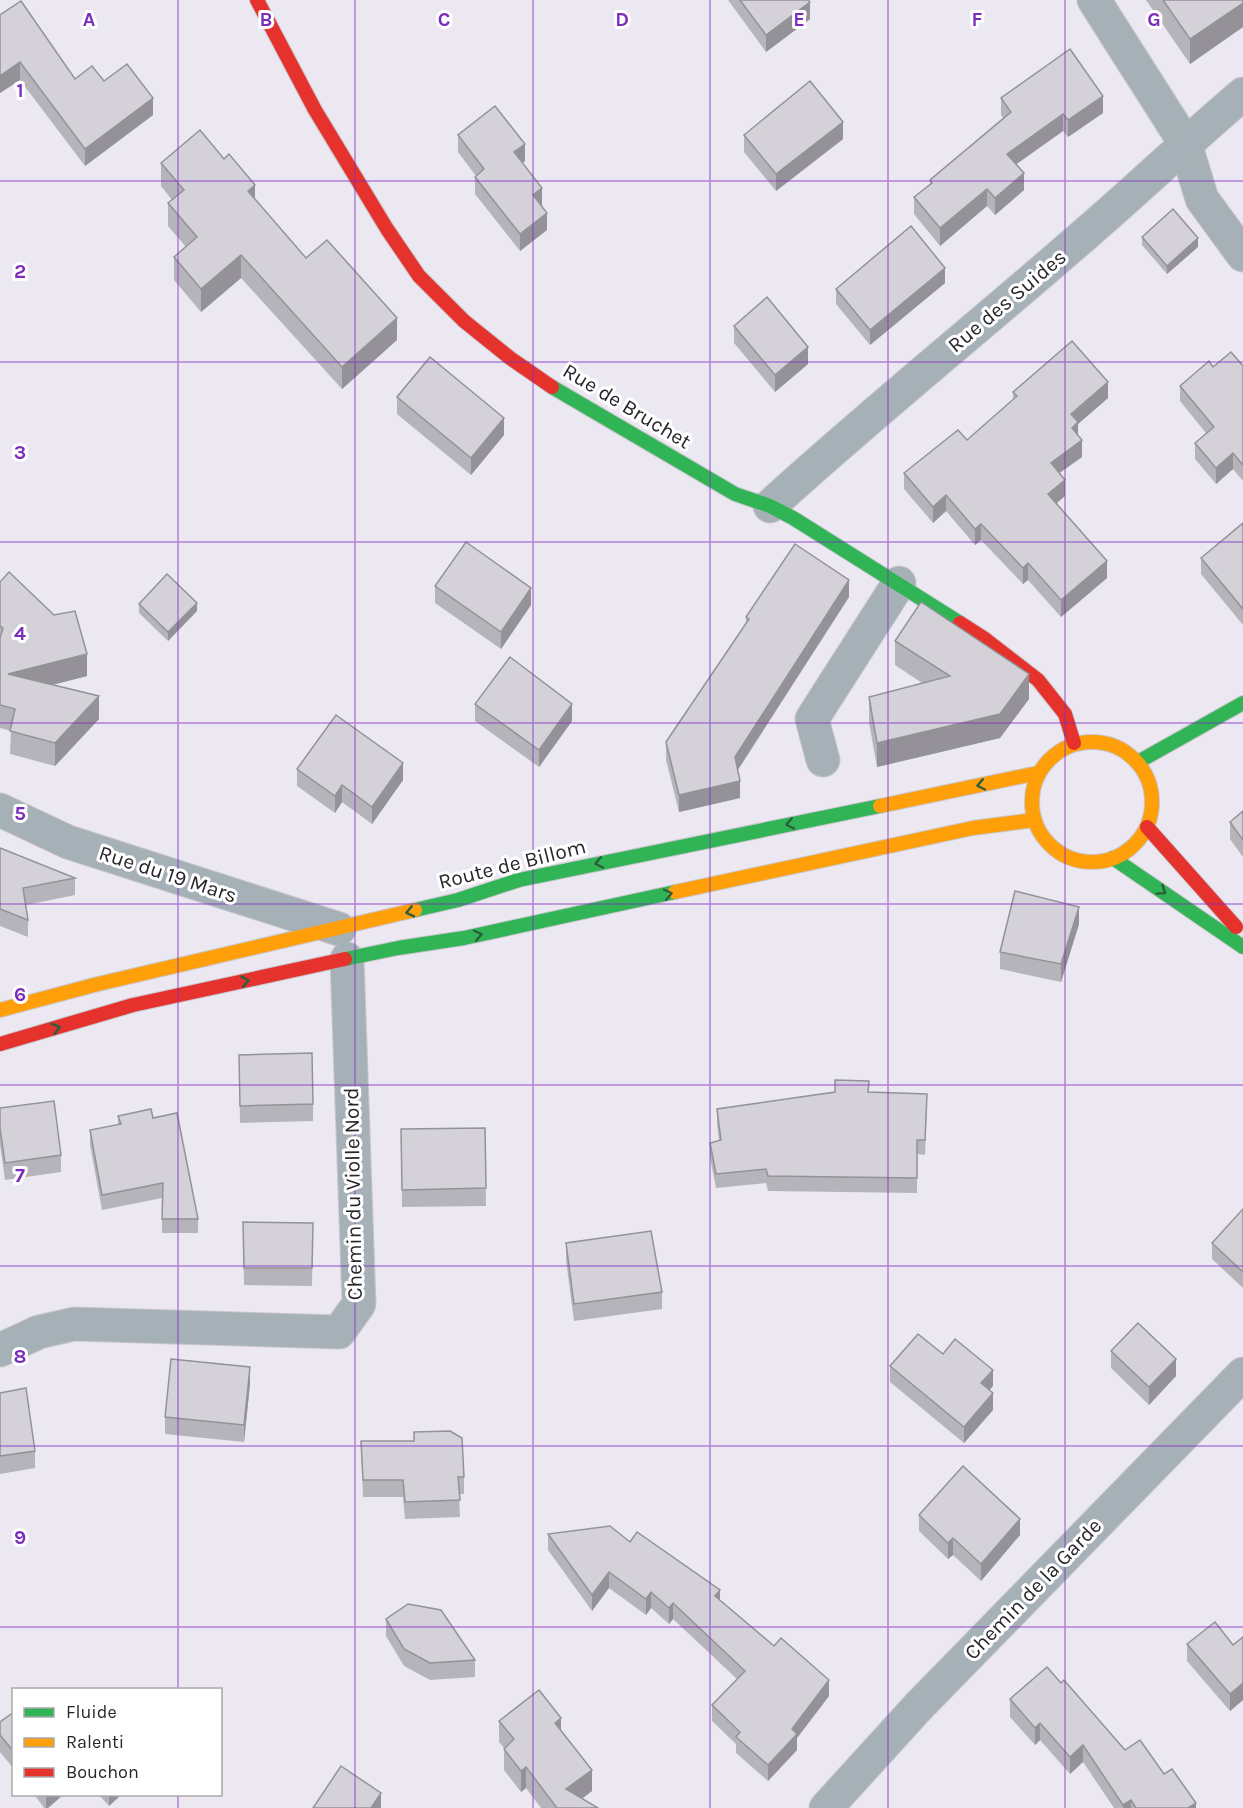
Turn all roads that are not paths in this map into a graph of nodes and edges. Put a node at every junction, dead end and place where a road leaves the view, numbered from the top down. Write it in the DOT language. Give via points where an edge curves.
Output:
graph roads {
  1 [pos="257,0"];
  2 [pos="1094,0"];
  3 [pos="1243,94"];
  4 [pos="1185,143"];
  5 [pos="1243,255"];
  6 [pos="770,506"];
  7 [pos="899,583"];
  8 [pos="1243,703"];
  9 [pos="1074,743"];
  10 [pos="823,760"];
  11 [pos="1138,762"];
  12 [pos="1038,773"];
  13 [pos="0,810"];
  14 [pos="1034,820"];
  15 [pos="1147,827"];
  16 [pos="1113,858"];
  17 [pos="1243,935"];
  18 [pos="343,944"];
  19 [pos="1243,947"];
  20 [pos="0,1010"];
  21 [pos="0,1044"];
  22 [pos="0,1350"];
  23 [pos="1243,1374"];
  24 [pos="826,1808"];
  1 -- 6 [label="main road, Rue de Bruchet" via="315,110 387,229 419,276 464,321 571,399 735,494"];
  2 -- 4 [label="street"];
  3 -- 4 [label="street, Rue des Suides"];
  4 -- 5 [label="street" via="1202,200"];
  4 -- 6 [label="street, Rue des Suides" via="1091,230"];
  6 -- 7 [label="main road, Rue de Bruchet"];
  7 -- 9 [label="main road, Rue de Bruchet" via="986,639 1038,680 1065,714"];
  7 -- 10 [label="street" via="812,719"];
  8 -- 11 [label="main road"];
  9 -- 11 [label="main road" via="1100,741 1120,747"];
  9 -- 12 [label="main road" via="1052,755"];
  11 -- 15 [label="main road" via="1150,782 1153,807"];
  12 -- 14 [label="main road" via="1031,796"];
  12 -- 18 [label="main road, Route de Billom, one-way" via="519,880"];
  13 -- 18 [label="street, Rue du 19 Mars" via="68,842"];
  14 -- 16 [label="main road" via="1046,841 1066,857 1090,862"];
  18 -- 14 [label="main road, Route de Billom, one-way" via="398,948 476,935 973,828"];
  15 -- 16 [label="main road" via="1134,846"];
  15 -- 17 [label="main road"];
  16 -- 19 [label="main road, one-way"];
  18 -- 20 [label="main road, Route de Billom" via="98,984"];
  21 -- 18 [label="main road, Route de Billom, one-way"];
  18 -- 22 [label="street, Chemin du Violle Nord" via="359,1304 339,1332 74,1324 39,1332"];
  23 -- 24 [label="street, Chemin de la Garde" via="918,1707"];
}
